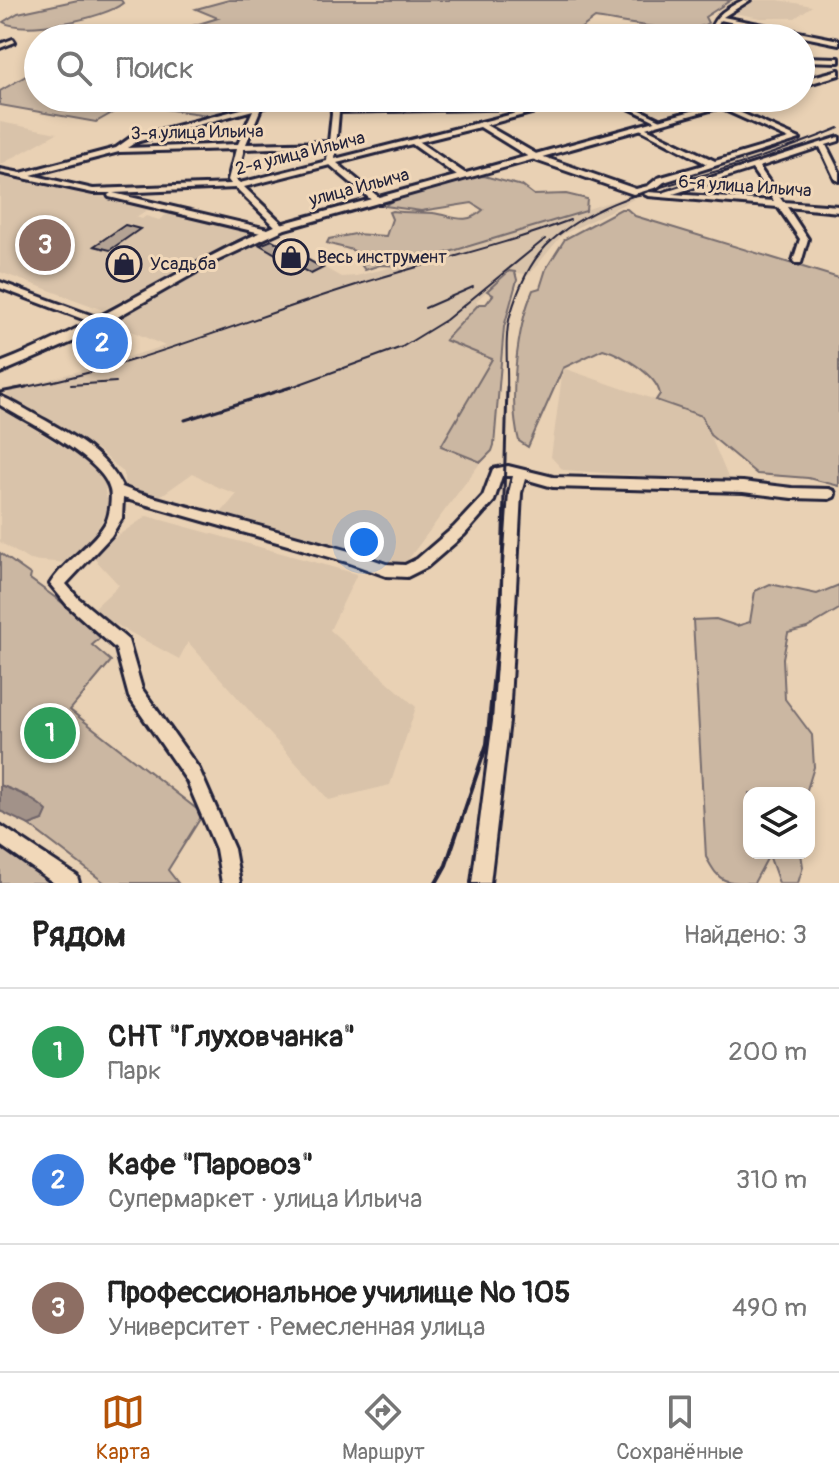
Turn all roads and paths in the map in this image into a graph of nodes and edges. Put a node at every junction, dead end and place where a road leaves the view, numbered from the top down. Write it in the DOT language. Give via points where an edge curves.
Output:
graph roads {
  1 [pos="747,0"];
  2 [pos="718,18"];
  3 [pos="714,24"];
  4 [pos="748,24"];
  5 [pos="815,37"];
  6 [pos="0,39"];
  7 [pos="839,42"];
  8 [pos="0,46"];
  9 [pos="815,59"];
  10 [pos="839,60"];
  11 [pos="839,72"];
  12 [pos="815,79"];
  13 [pos="239,112"];
  14 [pos="256,112"];
  15 [pos="337,112"];
  16 [pos="526,112"];
  17 [pos="641,112"];
  18 [pos="691,112"];
  19 [pos="741,112"];
  20 [pos="662,122"];
  21 [pos="480,124"];
  22 [pos="642,128"];
  23 [pos="839,139"];
  24 [pos="412,141"];
  25 [pos="330,144"];
  26 [pos="823,146"];
  27 [pos="240,149"];
  28 [pos="119,150"];
  29 [pos="535,157"];
  30 [pos="331,162"];
  31 [pos="714,164"];
  32 [pos="755,167"];
  33 [pos="0,171"];
  34 [pos="20,176"];
  35 [pos="463,176"];
  36 [pos="839,179"];
  37 [pos="238,186"];
  38 [pos="93,191"];
  39 [pos="378,201"];
  40 [pos="781,205"];
  41 [pos="839,209"];
  42 [pos="275,230"];
  43 [pos="798,261"];
  44 [pos="0,285"];
  45 [pos="100,322"];
  46 [pos="0,368"];
  47 [pos="0,400"];
  48 [pos="520,473"];
  49 [pos="117,490"];
  50 [pos="829,494"];
  51 [pos="0,834"];
  52 [pos="70,883"];
  53 [pos="231,883"];
  54 [pos="481,883"];
  1 -- 2 [label="street"];
  2 -- 3 [label="street"];
  2 -- 4 [label="street"];
  5 -- 7 [label="street"];
  6 -- 8 [label="street" via="13,41"];
  9 -- 10 [label="street"];
  11 -- 12 [label="main road"];
  13 -- 28 [label="street" via="133,140"];
  14 -- 27 [label="street"];
  15 -- 25 [label="street"];
  16 -- 21 [label="street, 2-я улица Ильича"];
  17 -- 20 [label="street"];
  18 -- 20 [label="main road, улица Ильича"];
  19 -- 31 [label="street" via="796,139"];
  20 -- 22 [label="main road, улица Ильича"];
  21 -- 24 [label="street, 2-я улица Ильича"];
  21 -- 29 [label="street"];
  22 -- 29 [label="main road, улица Ильича"];
  22 -- 31 [label="street"];
  23 -- 26 [label="street"];
  24 -- 30 [label="street, 2-я улица Ильича"];
  24 -- 35 [label="street"];
  25 -- 27 [label="street, 3-я улица Ильича"];
  25 -- 30 [label="street"];
  26 -- 32 [label="street"];
  26 -- 36 [label="street"];
  27 -- 28 [label="street, 3-я улица Ильича"];
  27 -- 37 [label="street" via="232,180"];
  28 -- 34 [label="street, 3-я улица Ильича"];
  29 -- 31 [label="street" via="636,192"];
  29 -- 35 [label="main road, улица Ильича"];
  30 -- 37 [label="street, 2-я улица Ильича"];
  30 -- 39 [label="street"];
  32 -- 40 [label="street"];
  32 -- 40 [label="street, 6-я улица Ильича" via="652,195"];
  33 -- 34 [label="street, 2-я улица Ильича"];
  34 -- 38 [label="street, 2-я улица Ильича"];
  35 -- 39 [label="main road, улица Ильича"];
  37 -- 38 [label="street, 2-я улица Ильича"];
  37 -- 42 [label="street"];
  38 -- 42 [label="street"];
  39 -- 42 [label="main road, улица Ильича"];
  40 -- 41 [label="street, 6-я улица Ильича"];
  40 -- 43 [label="street" via="804,239"];
  42 -- 45 [label="main road, улица Ильича"];
  44 -- 45 [label="street"];
  45 -- 46 [label="main road, улица Ильича"];
  47 -- 49 [label="street" via="88,454 113,475"];
  48 -- 49 [label="street" via="497,472 489,498 459,531 407,571 386,570"];
  48 -- 50 [label="street" via="553,482"];
  48 -- 54 [label="street" via="501,721"];
  49 -- 53 [label="street" via="115,518 57,584 123,645 135,692 193,775 225,849"];
  51 -- 52 [label="street"];
}
